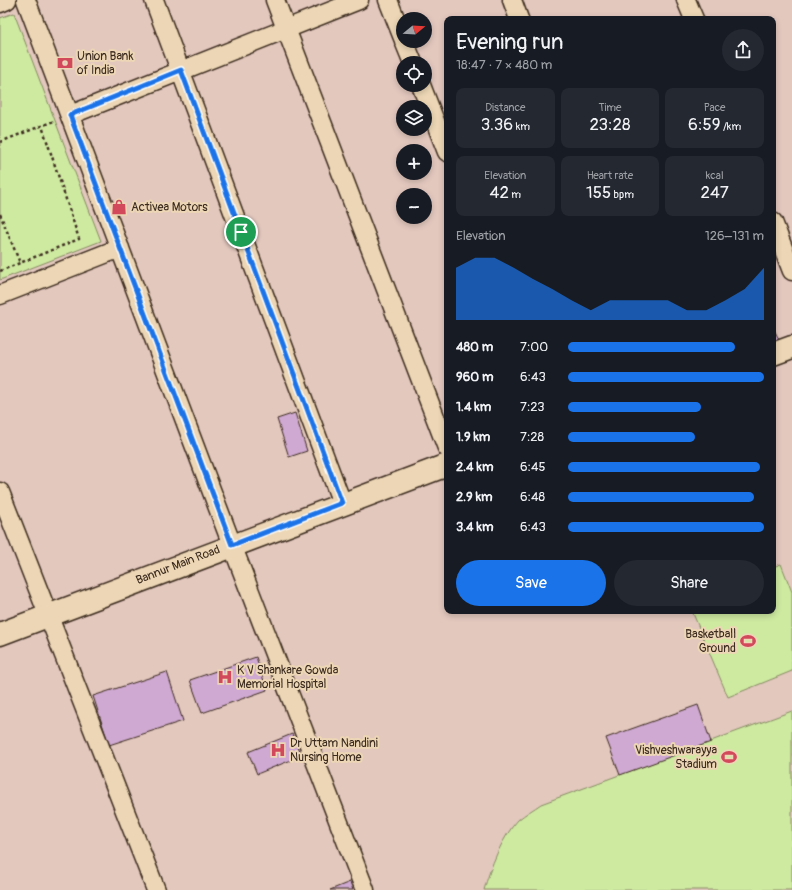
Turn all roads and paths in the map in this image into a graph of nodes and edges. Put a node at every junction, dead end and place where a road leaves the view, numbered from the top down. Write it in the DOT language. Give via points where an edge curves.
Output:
graph roads {
  1 [pos="8,0"];
  2 [pos="26,0"];
  3 [pos="154,0"];
  4 [pos="275,0"];
  5 [pos="359,0"];
  6 [pos="388,0"];
  7 [pos="512,0"];
  8 [pos="686,0"];
  9 [pos="0,3"];
  10 [pos="518,16"];
  11 [pos="693,16"];
  12 [pos="396,20"];
  13 [pos="286,29"];
  14 [pos="181,70"];
  15 [pos="424,92"];
  16 [pos="70,115"];
  17 [pos="42,126"];
  18 [pos="0,142"];
  19 [pos="444,144"];
  20 [pos="0,214"];
  21 [pos="776,230"];
  22 [pos="120,248"];
  23 [pos="20,263"];
  24 [pos="792,270"];
  25 [pos="0,271"];
  26 [pos="0,295"];
  27 [pos="792,347"];
  28 [pos="776,353"];
  29 [pos="444,440"];
  30 [pos="444,465"];
  31 [pos="0,492"];
  32 [pos="342,503"];
  33 [pos="232,545"];
  34 [pos="48,615"];
  35 [pos="0,634"];
  36 [pos="156,890"];
  37 [pos="366,890"];
  1 -- 9 [label="street"];
  2 -- 16 [label="street"];
  3 -- 14 [label="street"];
  4 -- 13 [label="street"];
  5 -- 13 [label="street"];
  6 -- 12 [label="street"];
  7 -- 10 [label="street"];
  8 -- 11 [label="street"];
  13 -- 14 [label="street"];
  13 -- 29 [label="street"];
  14 -- 16 [label="street"];
  14 -- 32 [label="street"];
  15 -- 19 [label="street"];
  16 -- 17 [label="path"];
  16 -- 22 [label="street"];
  17 -- 18 [label="path"];
  17 -- 23 [label="path" via="79,239"];
  20 -- 23 [label="path"];
  21 -- 24 [label="street"];
  22 -- 26 [label="street"];
  22 -- 33 [label="street"];
  23 -- 25 [label="path"];
  27 -- 28 [label="main road"];
  30 -- 32 [label="main road, Bannur Main Road"];
  31 -- 34 [label="street"];
  32 -- 33 [label="main road, Bannur Main Road"];
  33 -- 34 [label="main road, Bannur Main Road"];
  33 -- 37 [label="street"];
  34 -- 35 [label="main road, Bannur Main Road"];
  34 -- 36 [label="street"];
}
